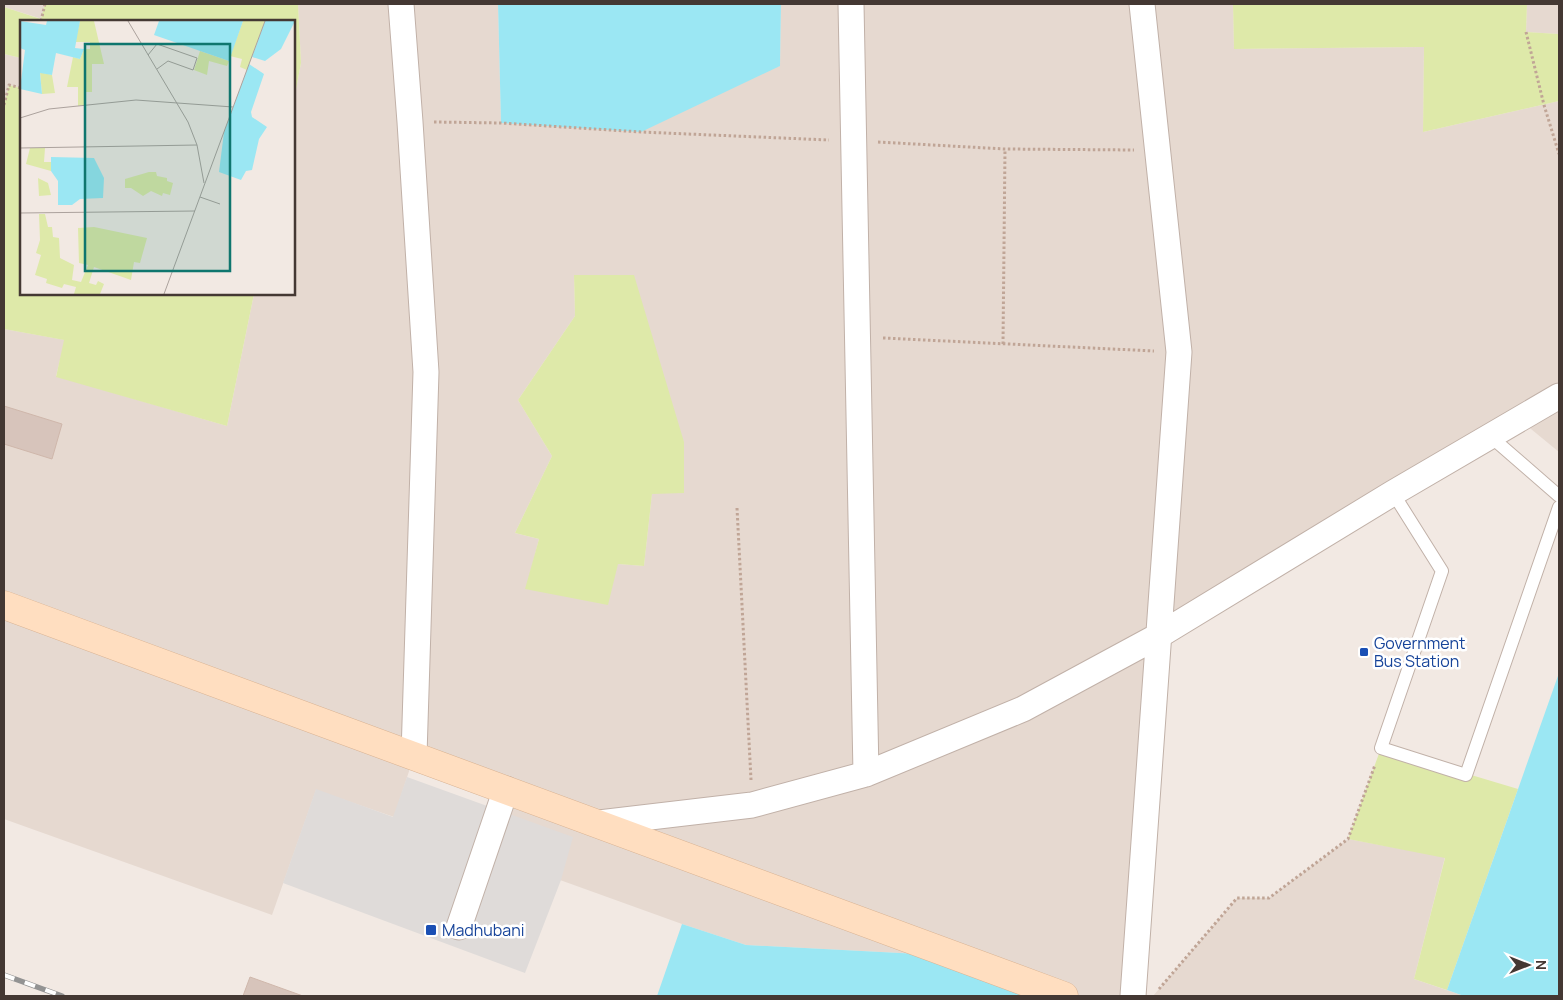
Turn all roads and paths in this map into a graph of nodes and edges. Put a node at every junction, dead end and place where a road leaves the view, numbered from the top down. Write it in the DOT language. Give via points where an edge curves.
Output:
graph roads {
  1 [pos="45,4"];
  2 [pos="401,4"];
  3 [pos="851,4"];
  4 [pos="1142,4"];
  5 [pos="41,20"];
  6 [pos="1526,32"];
  7 [pos="20,88"];
  8 [pos="4,105"];
  9 [pos="410,122"];
  10 [pos="853,141"];
  11 [pos="1005,150"];
  12 [pos="1159,151"];
  13 [pos="1559,154"];
  14 [pos="857,337"];
  15 [pos="1003,344"];
  16 [pos="1179,352"];
  17 [pos="1559,396"];
  18 [pos="1490,436"];
  19 [pos="1392,494"];
  20 [pos="1559,496"];
  21 [pos="1559,507"];
  22 [pos="737,508"];
  23 [pos="4,605"];
  24 [pos="1158,636"];
  25 [pos="1381,748"];
  26 [pos="414,755"];
  27 [pos="866,774"];
  28 [pos="506,789"];
  29 [pos="752,805"];
  30 [pos="599,823"];
  31 [pos="459,927"];
  32 [pos="1064,996"];
  33 [pos="1133,996"];
  34 [pos="1152,996"];
  1 -- 5 [label="path"];
  2 -- 9 [label="street"];
  3 -- 10 [label="street"];
  4 -- 12 [label="street"];
  6 -- 13 [label="path"];
  7 -- 8 [label="path" via="9,85"];
  9 -- 10 [label="path" via="501,123"];
  9 -- 26 [label="street" via="426,372"];
  10 -- 11 [label="path"];
  10 -- 14 [label="street"];
  11 -- 12 [label="path"];
  11 -- 15 [label="path"];
  12 -- 16 [label="street"];
  14 -- 15 [label="path"];
  14 -- 27 [label="street"];
  15 -- 16 [label="path"];
  16 -- 24 [label="street"];
  17 -- 18 [label="street"];
  18 -- 19 [label="street"];
  18 -- 20 [label="lane"];
  19 -- 24 [label="street"];
  19 -- 25 [label="lane" via="1442,571"];
  21 -- 25 [label="lane" via="1466,775"];
  22 -- 29 [label="path"];
  23 -- 26 [label="main road"];
  24 -- 27 [label="street" via="1023,708"];
  24 -- 33 [label="street"];
  25 -- 34 [label="path" via="1348,839 1269,898 1237,898"];
  26 -- 28 [label="main road"];
  27 -- 29 [label="street"];
  28 -- 30 [label="main road"];
  28 -- 31 [label="street"];
  29 -- 30 [label="street"];
  30 -- 32 [label="main road"];
}
